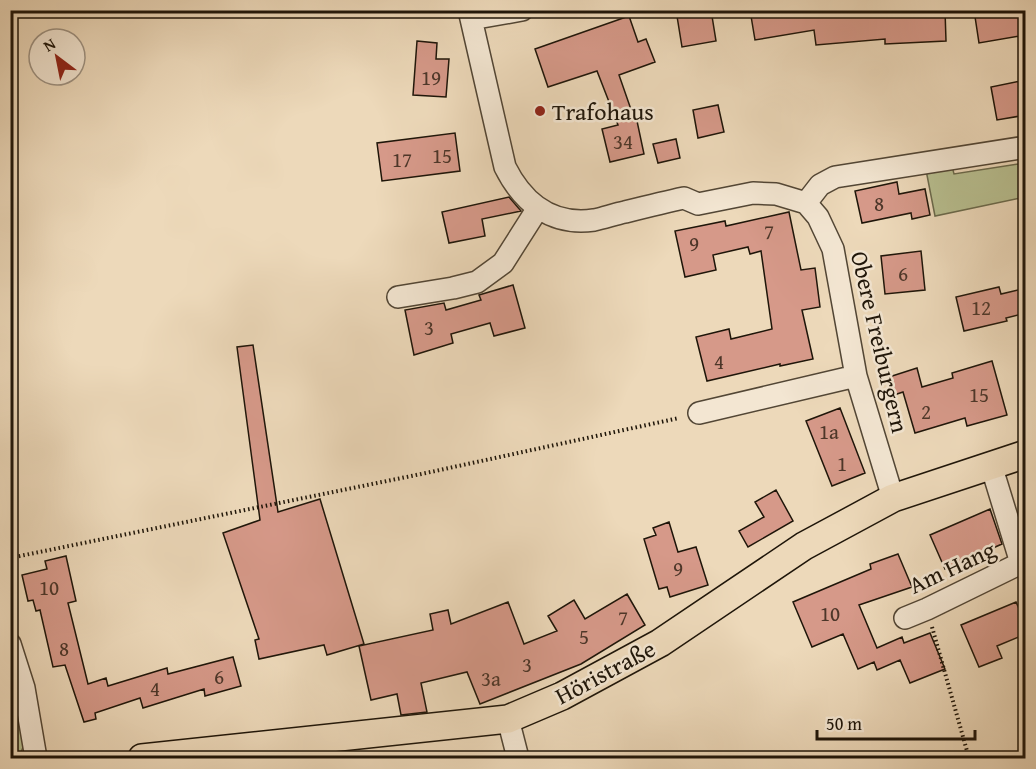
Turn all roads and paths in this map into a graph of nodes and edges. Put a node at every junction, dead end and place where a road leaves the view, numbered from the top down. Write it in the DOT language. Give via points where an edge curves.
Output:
graph roads {
  1 [pos="522,10"];
  2 [pos="470,15"];
  3 [pos="1026,147"];
  4 [pos="806,203"];
  5 [pos="538,208"];
  6 [pos="398,297"];
  7 [pos="856,376"];
  8 [pos="699,413"];
  9 [pos="1026,454"];
  10 [pos="991,465"];
  11 [pos="893,498"];
  12 [pos="10,558"];
  13 [pos="1024,562"];
  14 [pos="927,609"];
  15 [pos="905,618"];
  16 [pos="10,644"];
  17 [pos="508,718"];
  18 [pos="36,759"];
  19 [pos="142,759"];
  20 [pos="518,759"];
  21 [pos="969,759"];
  1 -- 2 [label="street"];
  2 -- 5 [label="street" via="505,167 525,198"];
  3 -- 4 [label="street" via="835,177 820,185"];
  4 -- 5 [label="street" via="776,194 753,193 698,204 684,198 594,220 555,216"];
  4 -- 7 [label="street, Obere Freiburgern" via="818,217 833,249"];
  5 -- 6 [label="street" via="503,263 477,282"];
  7 -- 8 [label="street"];
  7 -- 11 [label="street, Obere Freiburgern"];
  8 -- 12 [label="path"];
  9 -- 10 [label="main road, Höristraße"];
  10 -- 11 [label="main road, Höristraße"];
  10 -- 13 [label="street, Am Hang"];
  11 -- 17 [label="main road, Höristraße" via="804,546 660,643 562,696"];
  13 -- 14 [label="street, Am Hang"];
  14 -- 15 [label="street, Am Hang"];
  14 -- 21 [label="path"];
  16 -- 18 [label="street" via="24,688"];
  17 -- 19 [label="main road, Höristraße"];
  17 -- 20 [label="street"];
}
